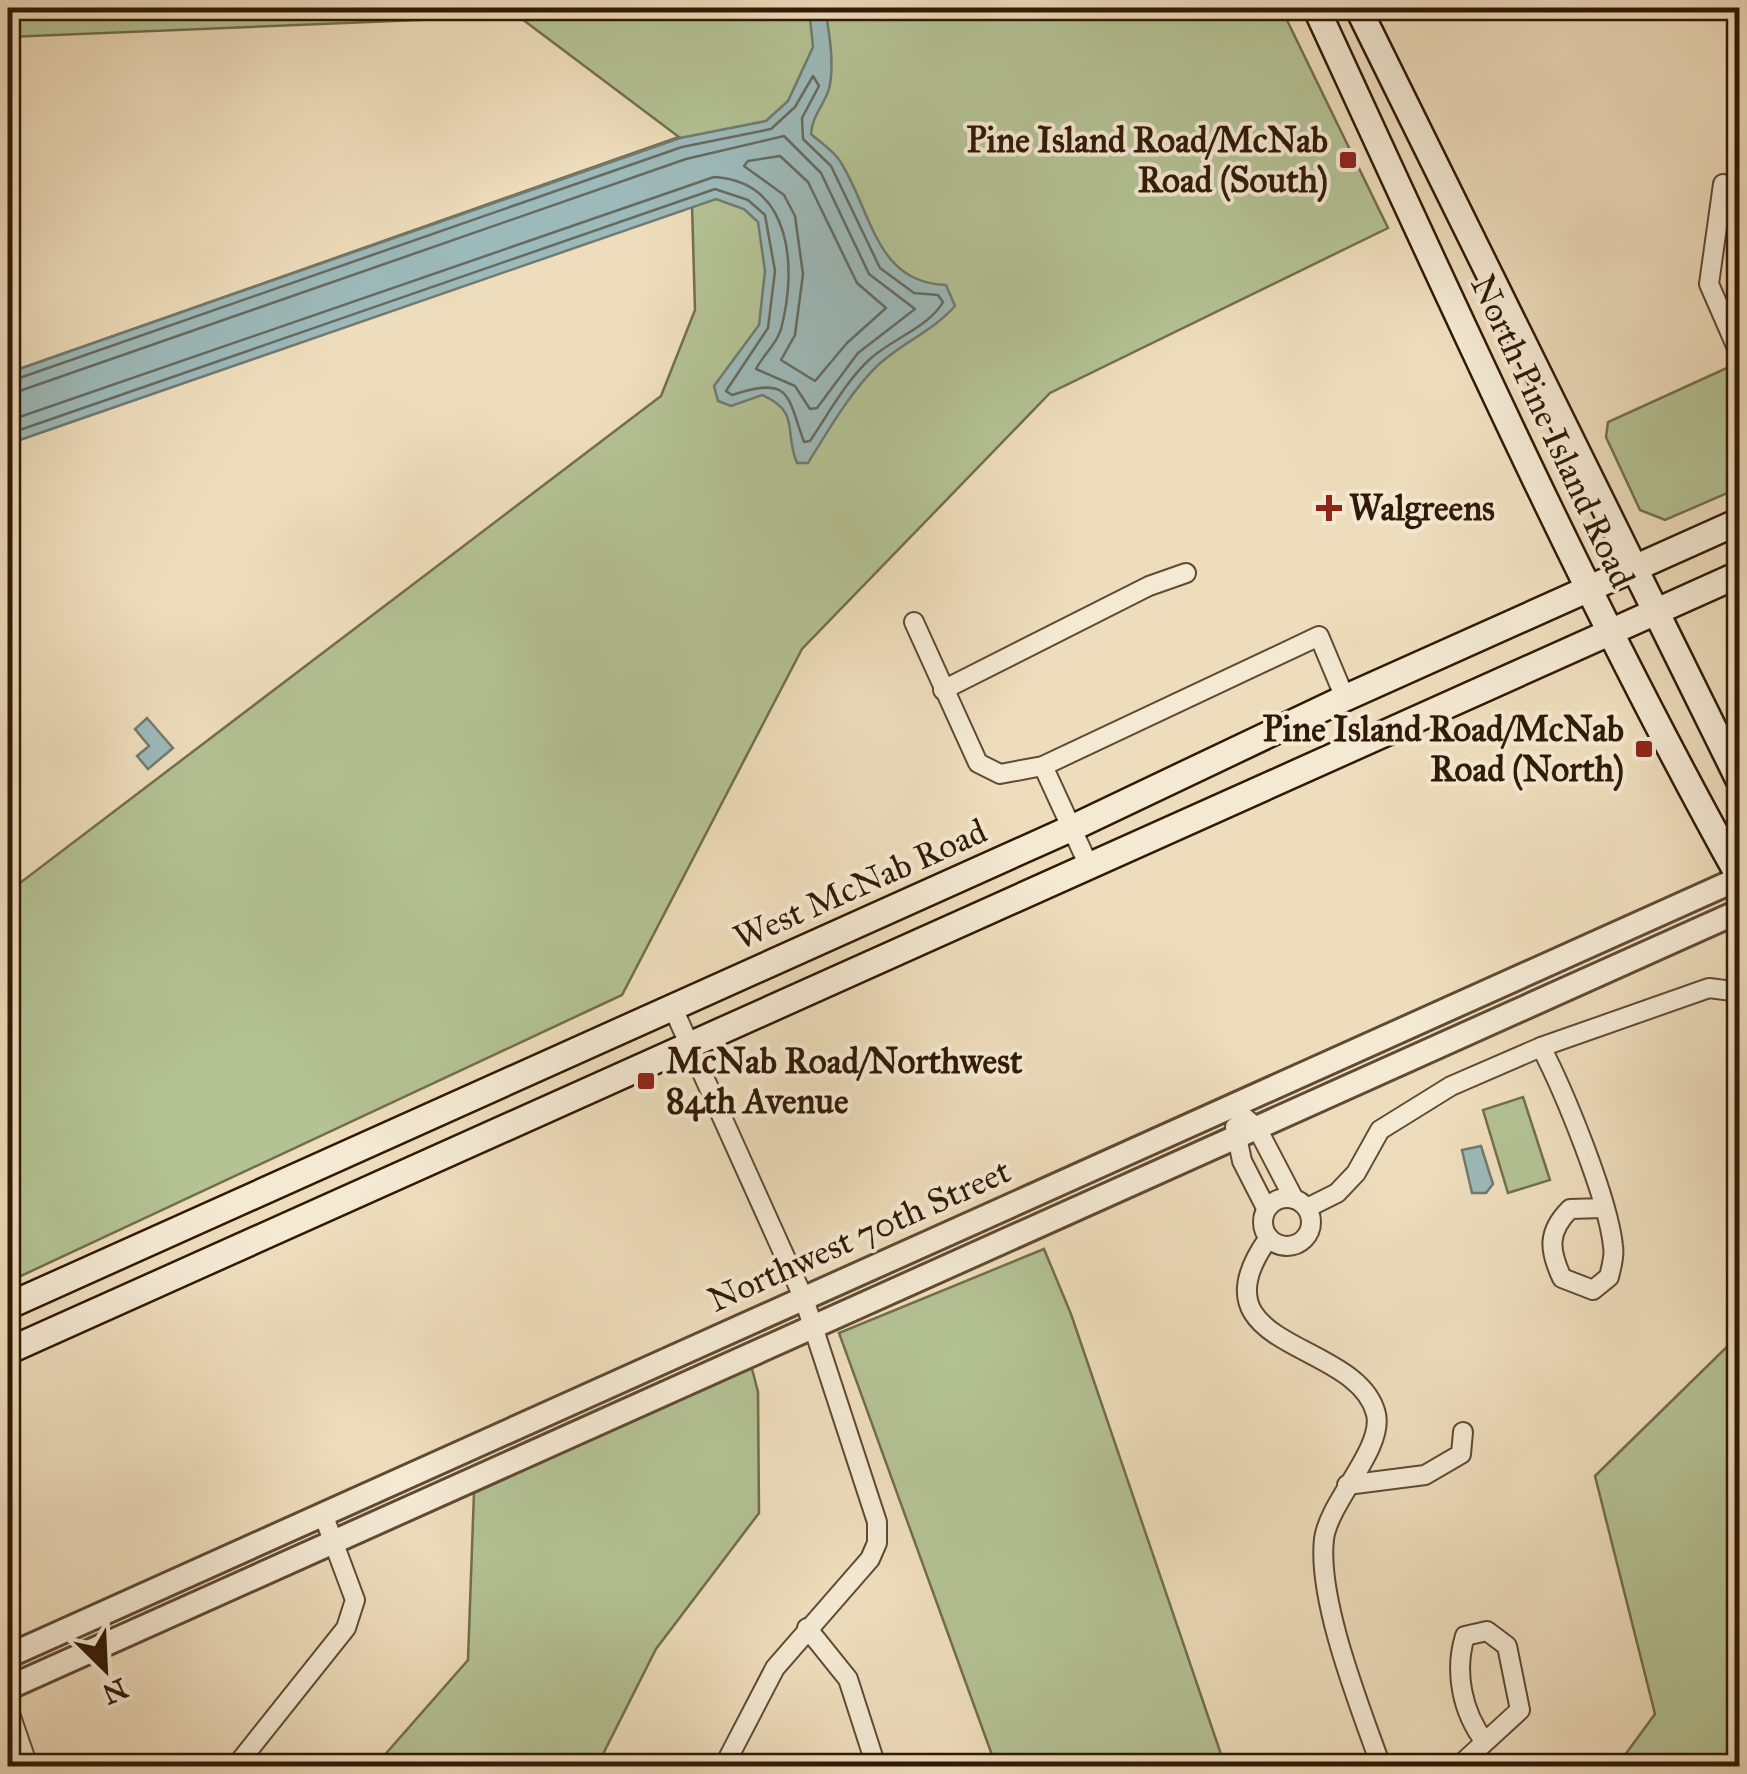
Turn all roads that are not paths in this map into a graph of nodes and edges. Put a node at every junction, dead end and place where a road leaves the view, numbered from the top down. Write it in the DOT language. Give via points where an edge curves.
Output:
graph roads {
  1 [pos="1316,8"];
  2 [pos="1358,8"];
  3 [pos="1723,184"];
  4 [pos="1740,355"];
  5 [pos="1740,521"];
  6 [pos="1634,567"];
  7 [pos="1186,573"];
  8 [pos="1740,574"];
  9 [pos="1588,588"];
  10 [pos="1653,612"];
  11 [pos="914,622"];
  12 [pos="1610,631"];
  13 [pos="944,690"];
  14 [pos="1345,698"];
  15 [pos="1043,766"];
  16 [pos="1740,782"];
  17 [pos="1072,828"];
  18 [pos="1089,866"];
  19 [pos="1740,878"];
  20 [pos="1740,911"];
  21 [pos="1607,938"];
  22 [pos="1620,964"];
  23 [pos="1502,986"];
  24 [pos="1740,992"];
  25 [pos="672,1006"];
  26 [pos="1514,1012"];
  27 [pos="689,1042"];
  28 [pos="1541,1047"];
  29 [pos="1232,1107"];
  30 [pos="1247,1133"];
  31 [pos="1065,1181"];
  32 [pos="1301,1204"];
  33 [pos="1077,1208"];
  34 [pos="1266,1208"];
  35 [pos="1603,1208"];
  36 [pos="1268,1239"];
  37 [pos="804,1299"];
  38 [pos="8,1306"];
  39 [pos="813,1324"];
  40 [pos="8,1351"];
  41 [pos="1463,1432"];
  42 [pos="1348,1485"];
  43 [pos="323,1514"];
  44 [pos="334,1542"];
  45 [pos="807,1628"];
  46 [pos="8,1656"];
  47 [pos="8,1688"];
  48 [pos="8,1708"];
  49 [pos="1485,1742"];
  50 [pos="28,1766"];
  51 [pos="236,1766"];
  52 [pos="724,1766"];
  53 [pos="876,1766"];
  54 [pos="1381,1766"];
  55 [pos="1459,1766"];
  1 -- 9 [label="main road, North Pine Island Road"];
  2 -- 6 [label="main road, North Pine Island Road"];
  3 -- 4 [label="street" via="1709,284"];
  5 -- 6 [label="main road, West McNab Road"];
  6 -- 9 [label="main road, West McNab Road"];
  6 -- 10 [label="main road, North Pine Island Road"];
  7 -- 13 [label="street"];
  8 -- 10 [label="main road"];
  9 -- 12 [label="main road, North Pine Island Road"];
  9 -- 14 [label="main road, West McNab Road"];
  10 -- 12 [label="main road"];
  10 -- 16 [label="main road, North Pine Island Road"];
  11 -- 13 [label="street"];
  12 -- 18 [label="main road"];
  12 -- 19 [label="main road, North Pine Island Road"];
  13 -- 15 [label="street" via="978,763 1000,774"];
  14 -- 15 [label="street" via="1318,636"];
  14 -- 17 [label="main road, West McNab Road"];
  15 -- 17 [label="street"];
  17 -- 18 [label="street"];
  17 -- 25 [label="main road, West McNab Road"];
  18 -- 27 [label="main road"];
  19 -- 21 [label="street, Northwest 70th Street"];
  20 -- 22 [label="street, Northwest 70th Street"];
  21 -- 22 [label="street"];
  21 -- 23 [label="street, Northwest 70th Street"];
  22 -- 26 [label="street, Northwest 70th Street"];
  23 -- 26 [label="street"];
  23 -- 29 [label="street, Northwest 70th Street"];
  24 -- 28 [label="street" via="1709,988"];
  25 -- 27 [label="street"];
  25 -- 38 [label="main road, West McNab Road"];
  26 -- 30 [label="street, Northwest 70th Street"];
  27 -- 37 [label="street"];
  27 -- 40 [label="main road"];
  28 -- 32 [label="street" via="1409,1109 1380,1130 1338,1193"];
  28 -- 35 [label="street"];
  29 -- 30 [label="street"];
  29 -- 31 [label="street, Northwest 70th Street"];
  30 -- 32 [label="street"];
  30 -- 33 [label="street, Northwest 70th Street"];
  30 -- 34 [label="street" via="1242,1161"];
  31 -- 33 [label="street"];
  31 -- 37 [label="street, Northwest 70th Street"];
  32 -- 34 [label="street" via="1279,1199"];
  32 -- 36 [label="street" via="1310,1230 1299,1243 1283,1247"];
  33 -- 39 [label="street, Northwest 70th Street"];
  34 -- 36 [label="street"];
  35 -- 35 [label="street" via="1614,1248 1609,1277 1592,1290 1562,1278 1550,1251 1554,1224 1570,1209"];
  36 -- 42 [label="street" via="1248,1271 1253,1312 1368,1396 1377,1417 1374,1437"];
  37 -- 39 [label="street"];
  37 -- 43 [label="street, Northwest 70th Street"];
  39 -- 44 [label="street, Northwest 70th Street"];
  39 -- 45 [label="street" via="877,1522 877,1543"];
  41 -- 42 [label="street" via="1461,1454 1425,1475"];
  42 -- 54 [label="street" via="1328,1520 1324,1561 1351,1680"];
  43 -- 44 [label="street"];
  43 -- 46 [label="street, Northwest 70th Street"];
  44 -- 47 [label="street, Northwest 70th Street"];
  44 -- 51 [label="street" via="355,1600 346,1628"];
  45 -- 52 [label="street" via="776,1668"];
  45 -- 53 [label="street" via="848,1678"];
  48 -- 50 [label="street"];
  49 -- 49 [label="street" via="1471,1724 1457,1662 1464,1636 1487,1631 1507,1646 1520,1710"];
  49 -- 55 [label="street"];
}
